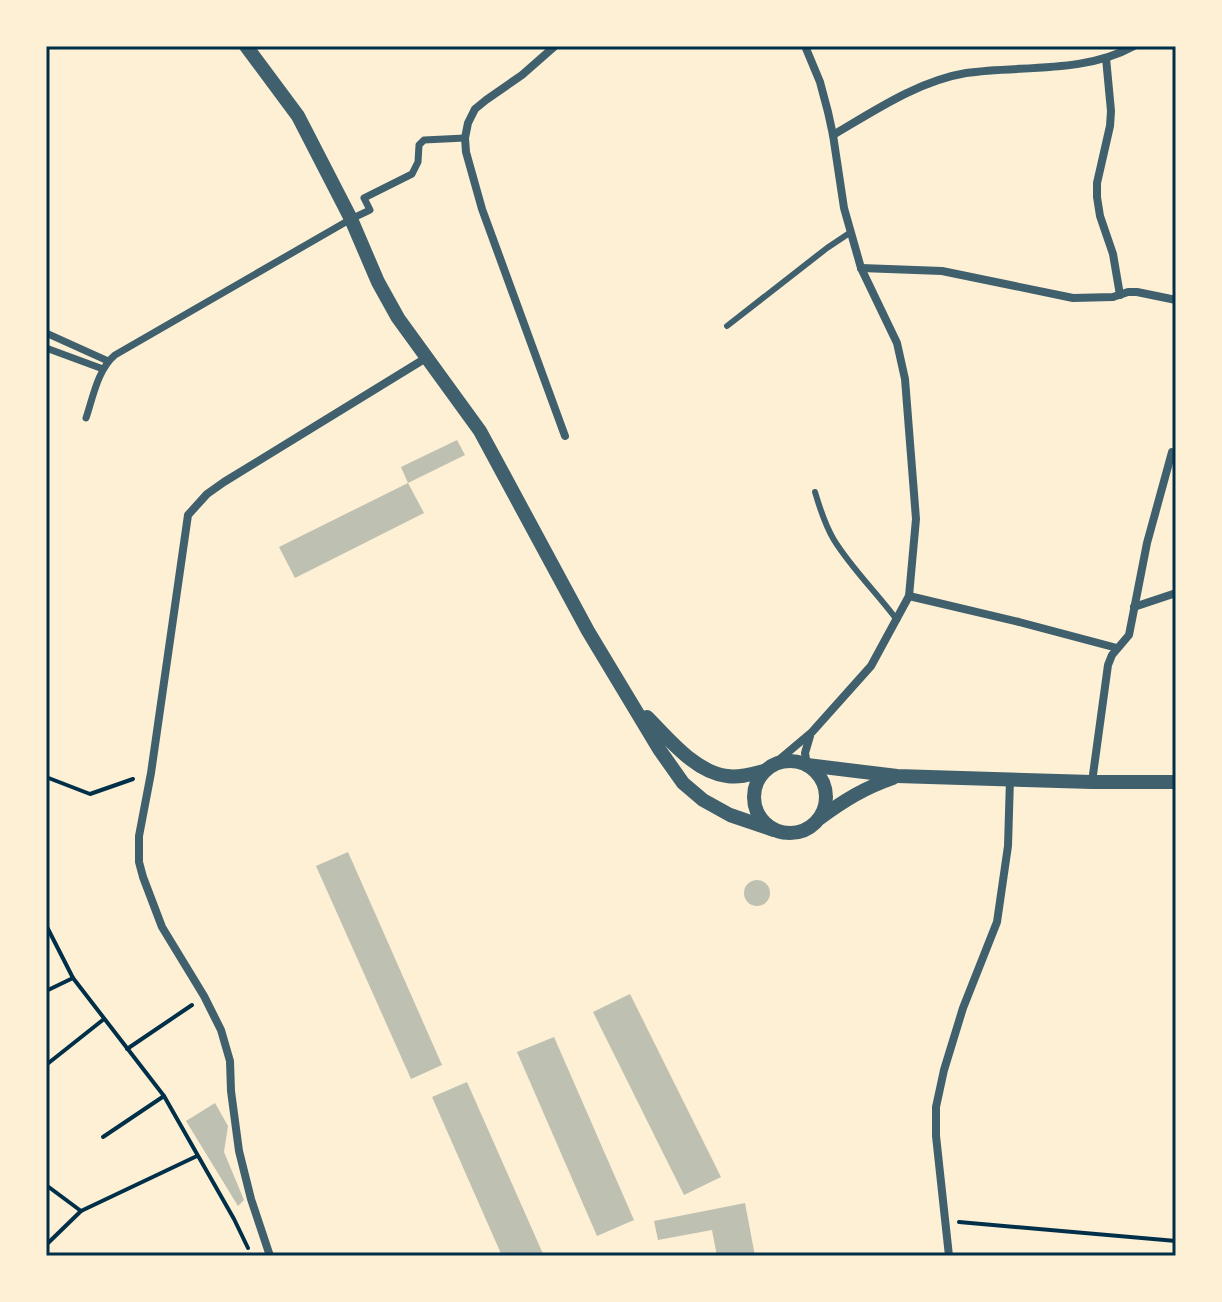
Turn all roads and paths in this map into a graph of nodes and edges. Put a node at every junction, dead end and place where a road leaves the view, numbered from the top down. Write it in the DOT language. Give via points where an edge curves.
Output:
graph roads {
  1 [pos="246,46"];
  2 [pos="555,46"];
  3 [pos="805,46"];
  4 [pos="1134,46"];
  5 [pos="1106,58"];
  6 [pos="833,135"];
  7 [pos="465,138"];
  8 [pos="351,219"];
  9 [pos="851,232"];
  10 [pos="861,268"];
  11 [pos="1120,295"];
  12 [pos="1176,300"];
  13 [pos="727,326"];
  14 [pos="46,333"];
  15 [pos="46,348"];
  16 [pos="426,358"];
  17 [pos="105,365"];
  18 [pos="86,418"];
  19 [pos="565,436"];
  20 [pos="1172,452"];
  21 [pos="815,492"];
  22 [pos="1176,593"];
  23 [pos="909,596"];
  24 [pos="1134,607"];
  25 [pos="897,620"];
  26 [pos="1117,648"];
  27 [pos="633,703"];
  28 [pos="812,732"];
  29 [pos="807,765"];
  30 [pos="769,768"];
  31 [pos="151,773"];
  32 [pos="897,776"];
  33 [pos="46,777"];
  34 [pos="1010,779"];
  35 [pos="1092,782"];
  36 [pos="1176,782"];
  37 [pos="819,819"];
  38 [pos="774,830"];
  39 [pos="46,925"];
  40 [pos="73,978"];
  41 [pos="46,991"];
  42 [pos="204,996"];
  43 [pos="104,1019"];
  44 [pos="127,1049"];
  45 [pos="46,1065"];
  46 [pos="164,1096"];
  47 [pos="103,1137"];
  48 [pos="198,1155"];
  49 [pos="46,1185"];
  50 [pos="81,1211"];
  51 [pos="945,1221"];
  52 [pos="1176,1241"];
  53 [pos="46,1245"];
  54 [pos="252,1256"];
  55 [pos="270,1256"];
  56 [pos="949,1256"];
  1 -- 8 [label="street" via="298,116"];
  2 -- 7 [label="street" via="475,109"];
  3 -- 6 [label="street"];
  4 -- 5 [label="street"];
  5 -- 6 [label="street" via="937,80"];
  5 -- 11 [label="street" via="1111,111 1097,197"];
  6 -- 9 [label="street"];
  7 -- 8 [label="street" via="421,142 416,170 364,198 370,210"];
  7 -- 19 [label="street" via="482,209"];
  8 -- 16 [label="street" via="378,282"];
  8 -- 17 [label="street"];
  9 -- 10 [label="street"];
  9 -- 13 [label="lane"];
  10 -- 11 [label="street" via="942,271 1073,298"];
  10 -- 23 [label="street" via="897,343 905,379 916,519"];
  11 -- 12 [label="street" via="1137,292"];
  14 -- 17 [label="street"];
  15 -- 17 [label="street"];
  16 -- 27 [label="street" via="480,431"];
  16 -- 31 [label="street" via="224,482 188,515"];
  17 -- 18 [label="street"];
  20 -- 24 [label="street"];
  21 -- 25 [label="lane" via="839,547"];
  22 -- 24 [label="street"];
  23 -- 25 [label="street"];
  23 -- 26 [label="street"];
  24 -- 26 [label="street" via="1129,635"];
  25 -- 28 [label="street" via="871,666"];
  26 -- 35 [label="street" via="1108,665"];
  27 -- 30 [label="street" via="705,768 742,776"];
  27 -- 38 [label="street" via="683,783 730,815"];
  28 -- 29 [label="street"];
  28 -- 30 [label="street"];
  29 -- 30 [label="street" via="785,761"];
  29 -- 32 [label="street"];
  29 -- 37 [label="street" via="826,795"];
  30 -- 38 [label="street" via="757,780 753,802 763,823"];
  31 -- 33 [label="path" via="90,794"];
  31 -- 42 [label="street" via="139,862 162,927"];
  32 -- 34 [label="street"];
  32 -- 37 [label="street" via="864,788"];
  34 -- 35 [label="street"];
  34 -- 51 [label="street" via="1008,846 997,922 963,1008 938,1095 936,1136"];
  35 -- 36 [label="street"];
  37 -- 38 [label="street" via="799,833"];
  39 -- 40 [label="path"];
  40 -- 41 [label="path"];
  40 -- 43 [label="path"];
  42 -- 44 [label="path"];
  42 -- 55 [label="street" via="230,1061 239,1151"];
  43 -- 44 [label="path"];
  43 -- 45 [label="path"];
  44 -- 46 [label="path"];
  46 -- 47 [label="path"];
  46 -- 48 [label="path"];
  48 -- 50 [label="path"];
  48 -- 54 [label="path"];
  49 -- 50 [label="path"];
  50 -- 53 [label="path"];
  51 -- 52 [label="path"];
  51 -- 56 [label="street"];
}
